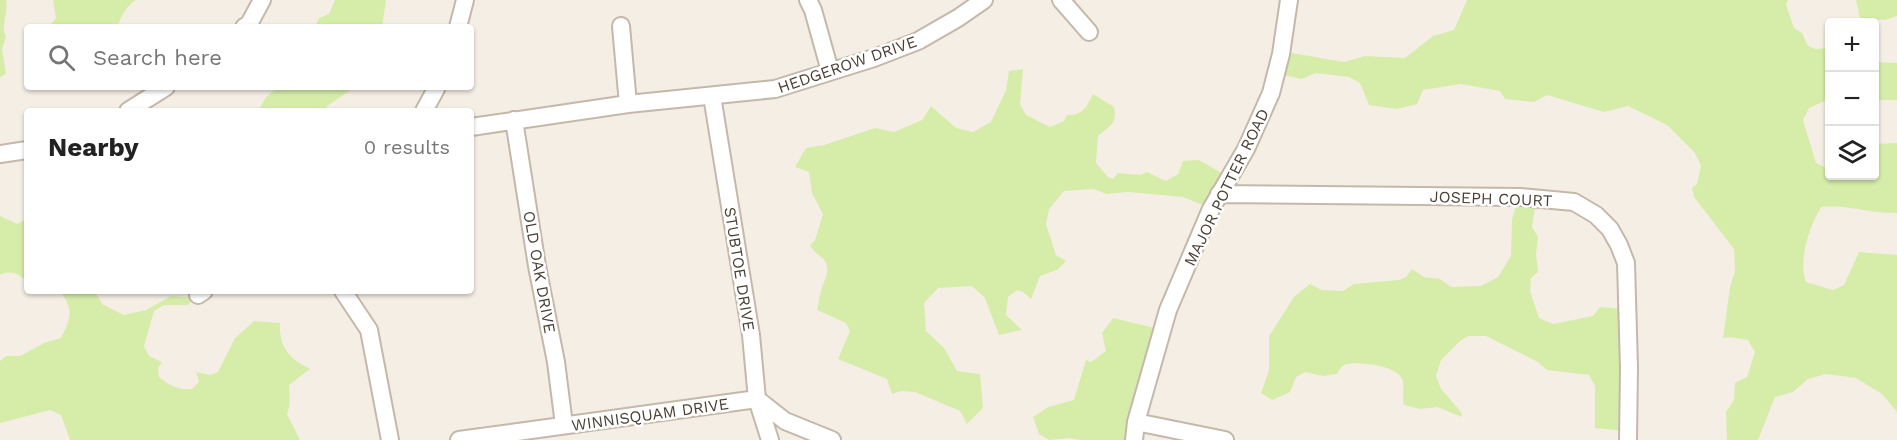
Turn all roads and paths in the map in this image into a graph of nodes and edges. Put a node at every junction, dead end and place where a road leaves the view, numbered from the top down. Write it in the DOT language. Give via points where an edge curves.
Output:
graph roads {
  1 [pos="262,0"];
  2 [pos="465,0"];
  3 [pos="808,0"];
  4 [pos="984,0"];
  5 [pos="1061,0"];
  6 [pos="1289,0"];
  7 [pos="249,24"];
  8 [pos="459,24"];
  9 [pos="621,26"];
  10 [pos="1089,32"];
  11 [pos="830,70"];
  12 [pos="161,90"];
  13 [pos="435,90"];
  14 [pos="712,96"];
  15 [pos="628,104"];
  16 [pos="133,108"];
  17 [pos="426,108"];
  18 [pos="514,120"];
  19 [pos="474,127"];
  20 [pos="24,150"];
  21 [pos="0,154"];
  22 [pos="1220,194"];
  23 [pos="345,294"];
  24 [pos="757,399"];
  25 [pos="1136,422"];
  26 [pos="564,425"];
  27 [pos="390,440"];
  28 [pos="459,440"];
  29 [pos="770,440"];
  30 [pos="832,440"];
  31 [pos="1134,440"];
  32 [pos="1225,440"];
  33 [pos="1628,440"];
  1 -- 7 [label="street"];
  2 -- 8 [label="street"];
  3 -- 11 [label="street"];
  4 -- 11 [label="street, HEDGEROW DRIVE" via="918,41"];
  5 -- 10 [label="street"];
  6 -- 22 [label="street, MAJOR POTTER ROAD" via="1271,93"];
  9 -- 15 [label="street"];
  11 -- 14 [label="street, HEDGEROW DRIVE" via="775,89"];
  12 -- 16 [label="street"];
  13 -- 17 [label="street"];
  14 -- 15 [label="street, HEDGEROW DRIVE"];
  14 -- 24 [label="street, STUBTOE DRIVE" via="751,335"];
  15 -- 18 [label="street, HEDGEROW DRIVE"];
  18 -- 19 [label="street, HEDGEROW DRIVE"];
  18 -- 26 [label="street, OLD OAK DRIVE"];
  20 -- 21 [label="street"];
  22 -- 25 [label="street, MAJOR POTTER ROAD" via="1168,310"];
  22 -- 33 [label="street, JOSEPH COURT" via="1520,197 1574,202 1596,215 1610,229 1626,263"];
  23 -- 27 [label="street" via="369,330"];
  24 -- 26 [label="street, WINNISQUAM DRIVE"];
  24 -- 29 [label="street, STUBTOE DRIVE"];
  24 -- 30 [label="street" via="785,421"];
  25 -- 31 [label="street, MAJOR POTTER ROAD"];
  25 -- 32 [label="street"];
  26 -- 28 [label="street, WINNISQUAM DRIVE"];
}
